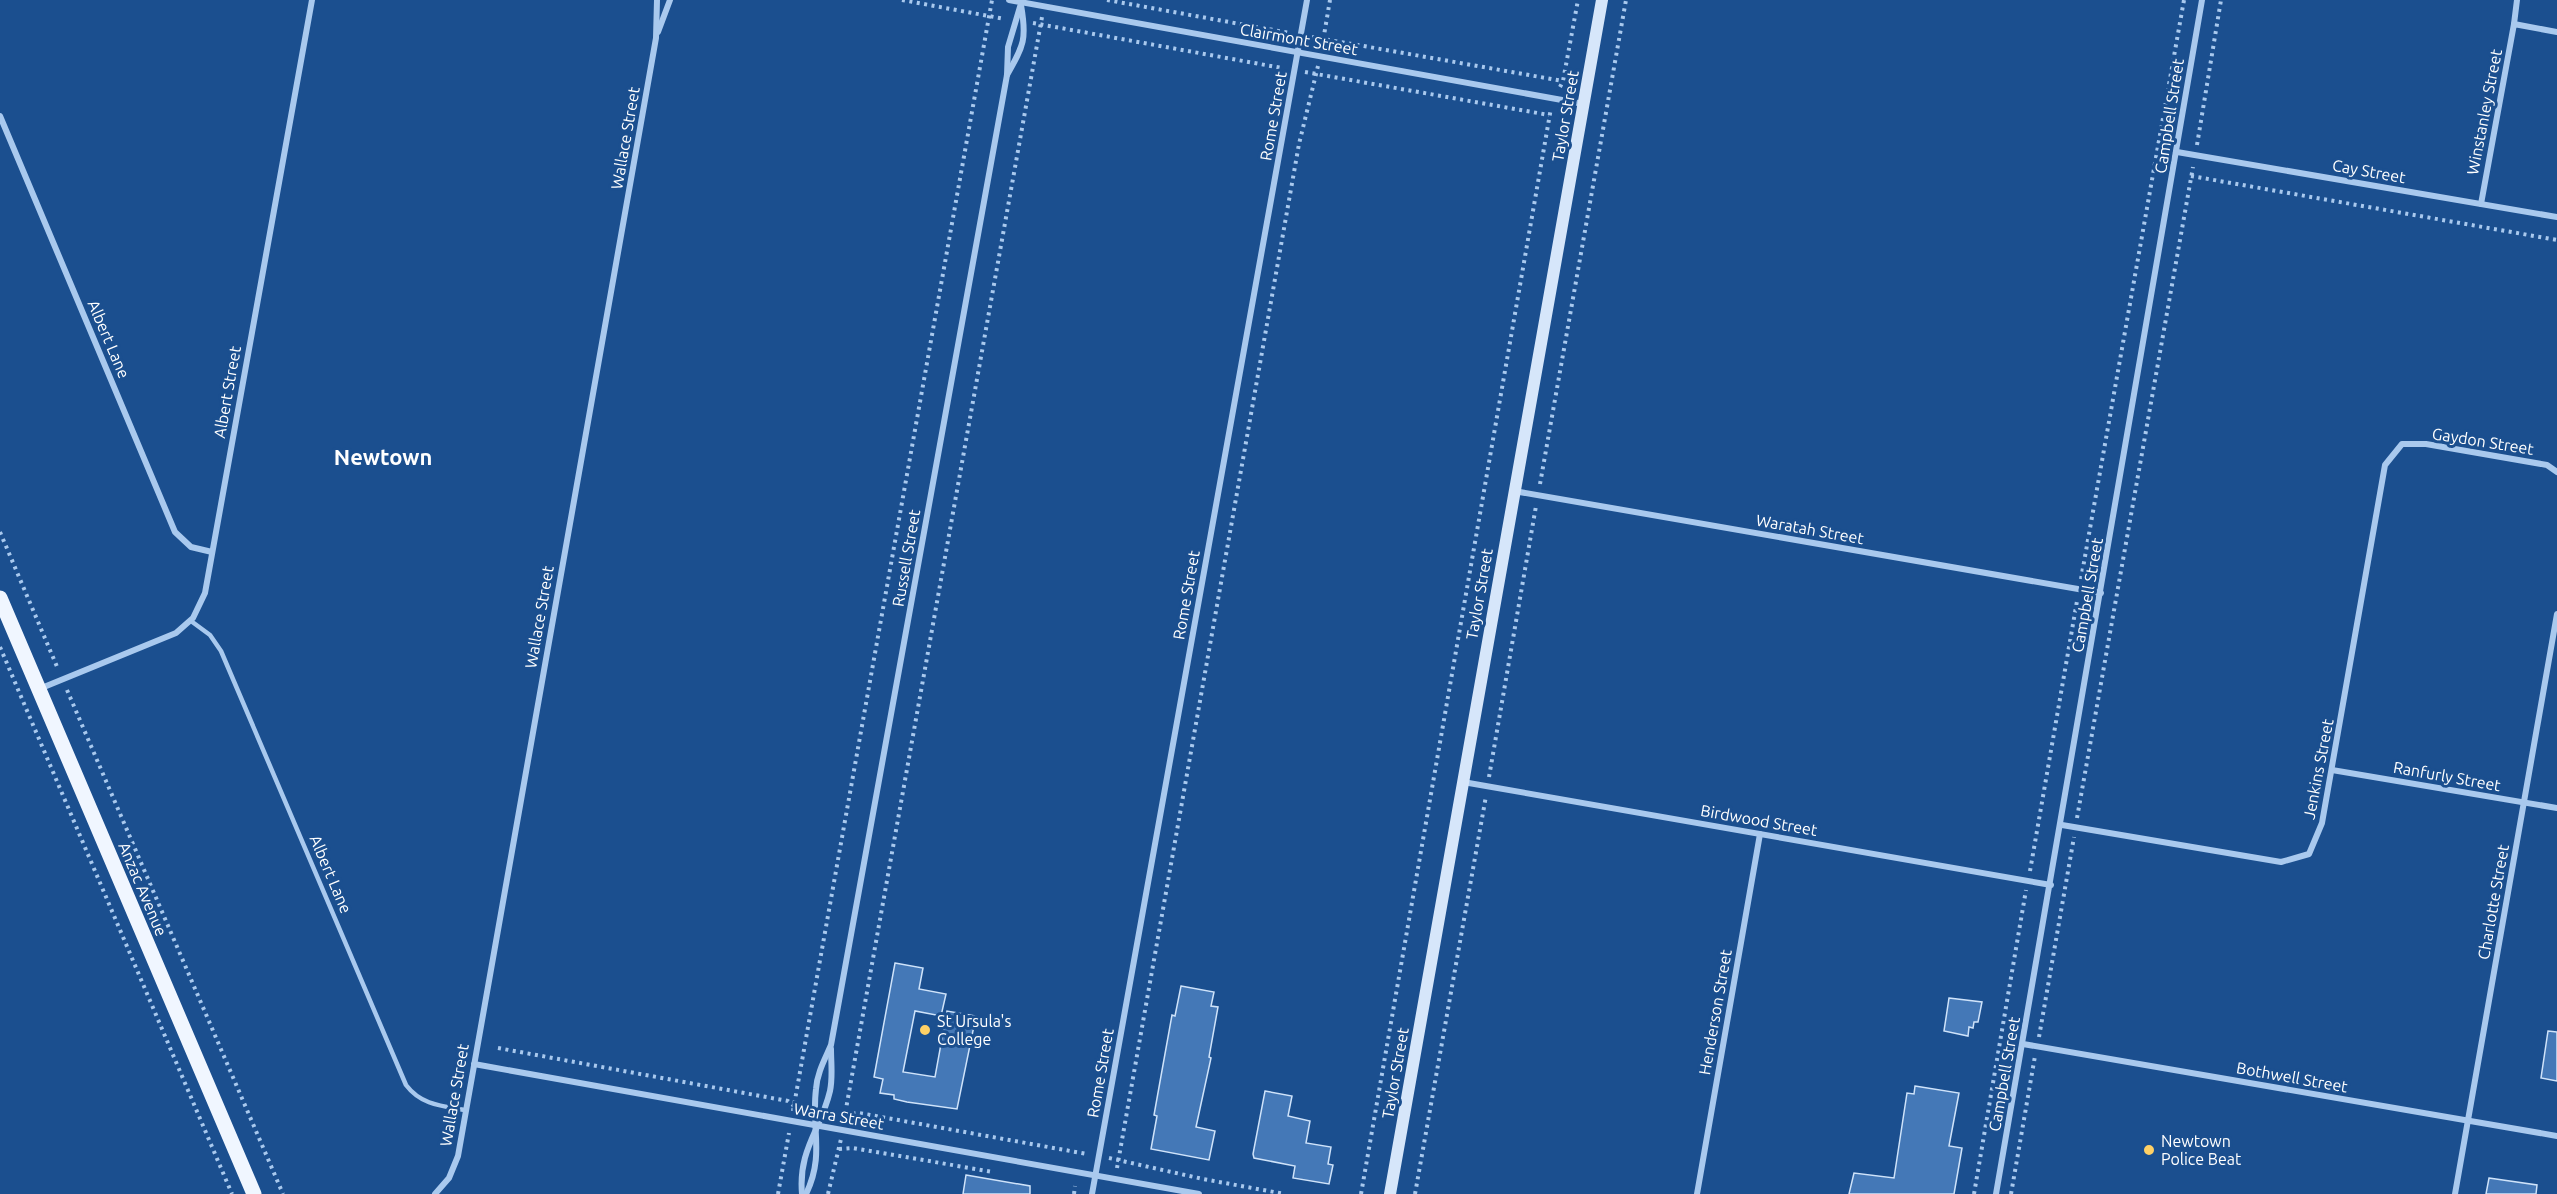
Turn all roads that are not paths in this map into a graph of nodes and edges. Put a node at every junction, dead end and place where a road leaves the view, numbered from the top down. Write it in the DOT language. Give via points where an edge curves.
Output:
graph roads {
  1 [pos="312,0"];
  2 [pos="657,0"];
  3 [pos="670,0"];
  4 [pos="1009,0"];
  5 [pos="1307,0"];
  6 [pos="1602,0"];
  7 [pos="2202,0"];
  8 [pos="2517,0"];
  9 [pos="1021,1"];
  10 [pos="2514,24"];
  11 [pos="2557,32"];
  12 [pos="656,38"];
  13 [pos="1298,52"];
  14 [pos="1007,75"];
  15 [pos="1584,104"];
  16 [pos="0,116"];
  17 [pos="2177,152"];
  18 [pos="2481,204"];
  19 [pos="2557,218"];
  20 [pos="2402,444"];
  21 [pos="2557,472"];
  22 [pos="1514,491"];
  23 [pos="212,552"];
  24 [pos="2101,593"];
  25 [pos="0,598"];
  26 [pos="2557,614"];
  27 [pos="190,621"];
  28 [pos="38,689"];
  29 [pos="2332,770"];
  30 [pos="1463,782"];
  31 [pos="2524,803"];
  32 [pos="2557,808"];
  33 [pos="2062,825"];
  34 [pos="1760,834"];
  35 [pos="2051,885"];
  36 [pos="2023,1044"];
  37 [pos="831,1045"];
  38 [pos="474,1064"];
  39 [pos="465,1110"];
  40 [pos="2468,1121"];
  41 [pos="816,1125"];
  42 [pos="2557,1136"];
  43 [pos="1095,1175"];
  44 [pos="442,1187"];
  45 [pos="254,1194"];
  46 [pos="435,1194"];
  47 [pos="446,1194"];
  48 [pos="804,1194"];
  49 [pos="1092,1194"];
  50 [pos="1199,1194"];
  51 [pos="1390,1194"];
  52 [pos="1697,1194"];
  53 [pos="1996,1194"];
  54 [pos="2455,1194"];
  1 -- 23 [label="street, Albert Street"];
  2 -- 12 [label="street, Wallace Street"];
  3 -- 12 [label="street, Wallace Street"];
  4 -- 9 [label="street, Clairmont Street"];
  5 -- 13 [label="street, Rome Street"];
  6 -- 15 [label="street, Taylor Street"];
  7 -- 17 [label="street, Campbell Street"];
  8 -- 10 [label="street, Winstanley Street"];
  9 -- 13 [label="street, Clairmont Street"];
  9 -- 14 [label="street, Russell Street" via="1008,47"];
  9 -- 14 [label="street, Russell Street" via="1025,32 1022,49"];
  10 -- 11 [label="street"];
  10 -- 18 [label="street, Winstanley Street"];
  12 -- 38 [label="street, Wallace Street"];
  13 -- 15 [label="street, Clairmont Street"];
  13 -- 43 [label="street, Rome Street"];
  14 -- 37 [label="street, Russell Street"];
  15 -- 22 [label="street, Taylor Street"];
  16 -- 23 [label="street, Albert Lane" via="175,532 191,547"];
  17 -- 18 [label="street, Cay Street"];
  17 -- 24 [label="street, Campbell Street"];
  18 -- 19 [label="street, Cay Street"];
  20 -- 21 [label="street, Gaydon Street" via="2426,444 2547,465"];
  20 -- 29 [label="street, Jenkins Street" via="2385,465"];
  22 -- 24 [label="street, Waratah Street"];
  22 -- 30 [label="street, Taylor Street"];
  23 -- 27 [label="street, Albert Street" via="205,594"];
  24 -- 33 [label="street, Campbell Street"];
  25 -- 28 [label="main road, Anzac Avenue"];
  26 -- 31 [label="street, Charlotte Street"];
  27 -- 28 [label="street, Albert Street" via="166,638"];
  27 -- 39 [label="lane, Albert Lane" via="210,635 225,659 406,1085 425,1102"];
  28 -- 45 [label="main road, Anzac Avenue"];
  29 -- 31 [label="street, Ranfurly Street"];
  29 -- 33 [label="street, Jenkins Street" via="2322,823 2309,854 2281,862"];
  30 -- 34 [label="street, Birdwood Street"];
  30 -- 51 [label="street, Taylor Street"];
  31 -- 32 [label="street, Ranfurly Street"];
  31 -- 40 [label="street, Charlotte Street"];
  33 -- 35 [label="street, Campbell Street"];
  34 -- 35 [label="street, Birdwood Street"];
  34 -- 52 [label="street, Henderson Street"];
  35 -- 36 [label="street, Campbell Street"];
  36 -- 40 [label="street, Bothwell Street"];
  36 -- 53 [label="street, Campbell Street"];
  37 -- 41 [label="street, Russell Street" via="832,1078"];
  37 -- 41 [label="street, Russell Street" via="815,1091"];
  38 -- 39 [label="street, Wallace Street"];
  38 -- 41 [label="street, Warra Street"];
  39 -- 44 [label="street, Wallace Street" via="458,1156"];
  40 -- 42 [label="street, Bothwell Street"];
  40 -- 54 [label="street, Charlotte Street"];
  41 -- 43 [label="street, Warra Street"];
  41 -- 48 [label="street, Russell Street" via="817,1160 814,1177"];
  41 -- 48 [label="street, Russell Street" via="803,1157 800,1175"];
  43 -- 49 [label="street, Rome Street"];
  43 -- 50 [label="street, Warra Street"];
  44 -- 46 [label="street, Wallace Street"];
  44 -- 47 [label="lane"];
}
